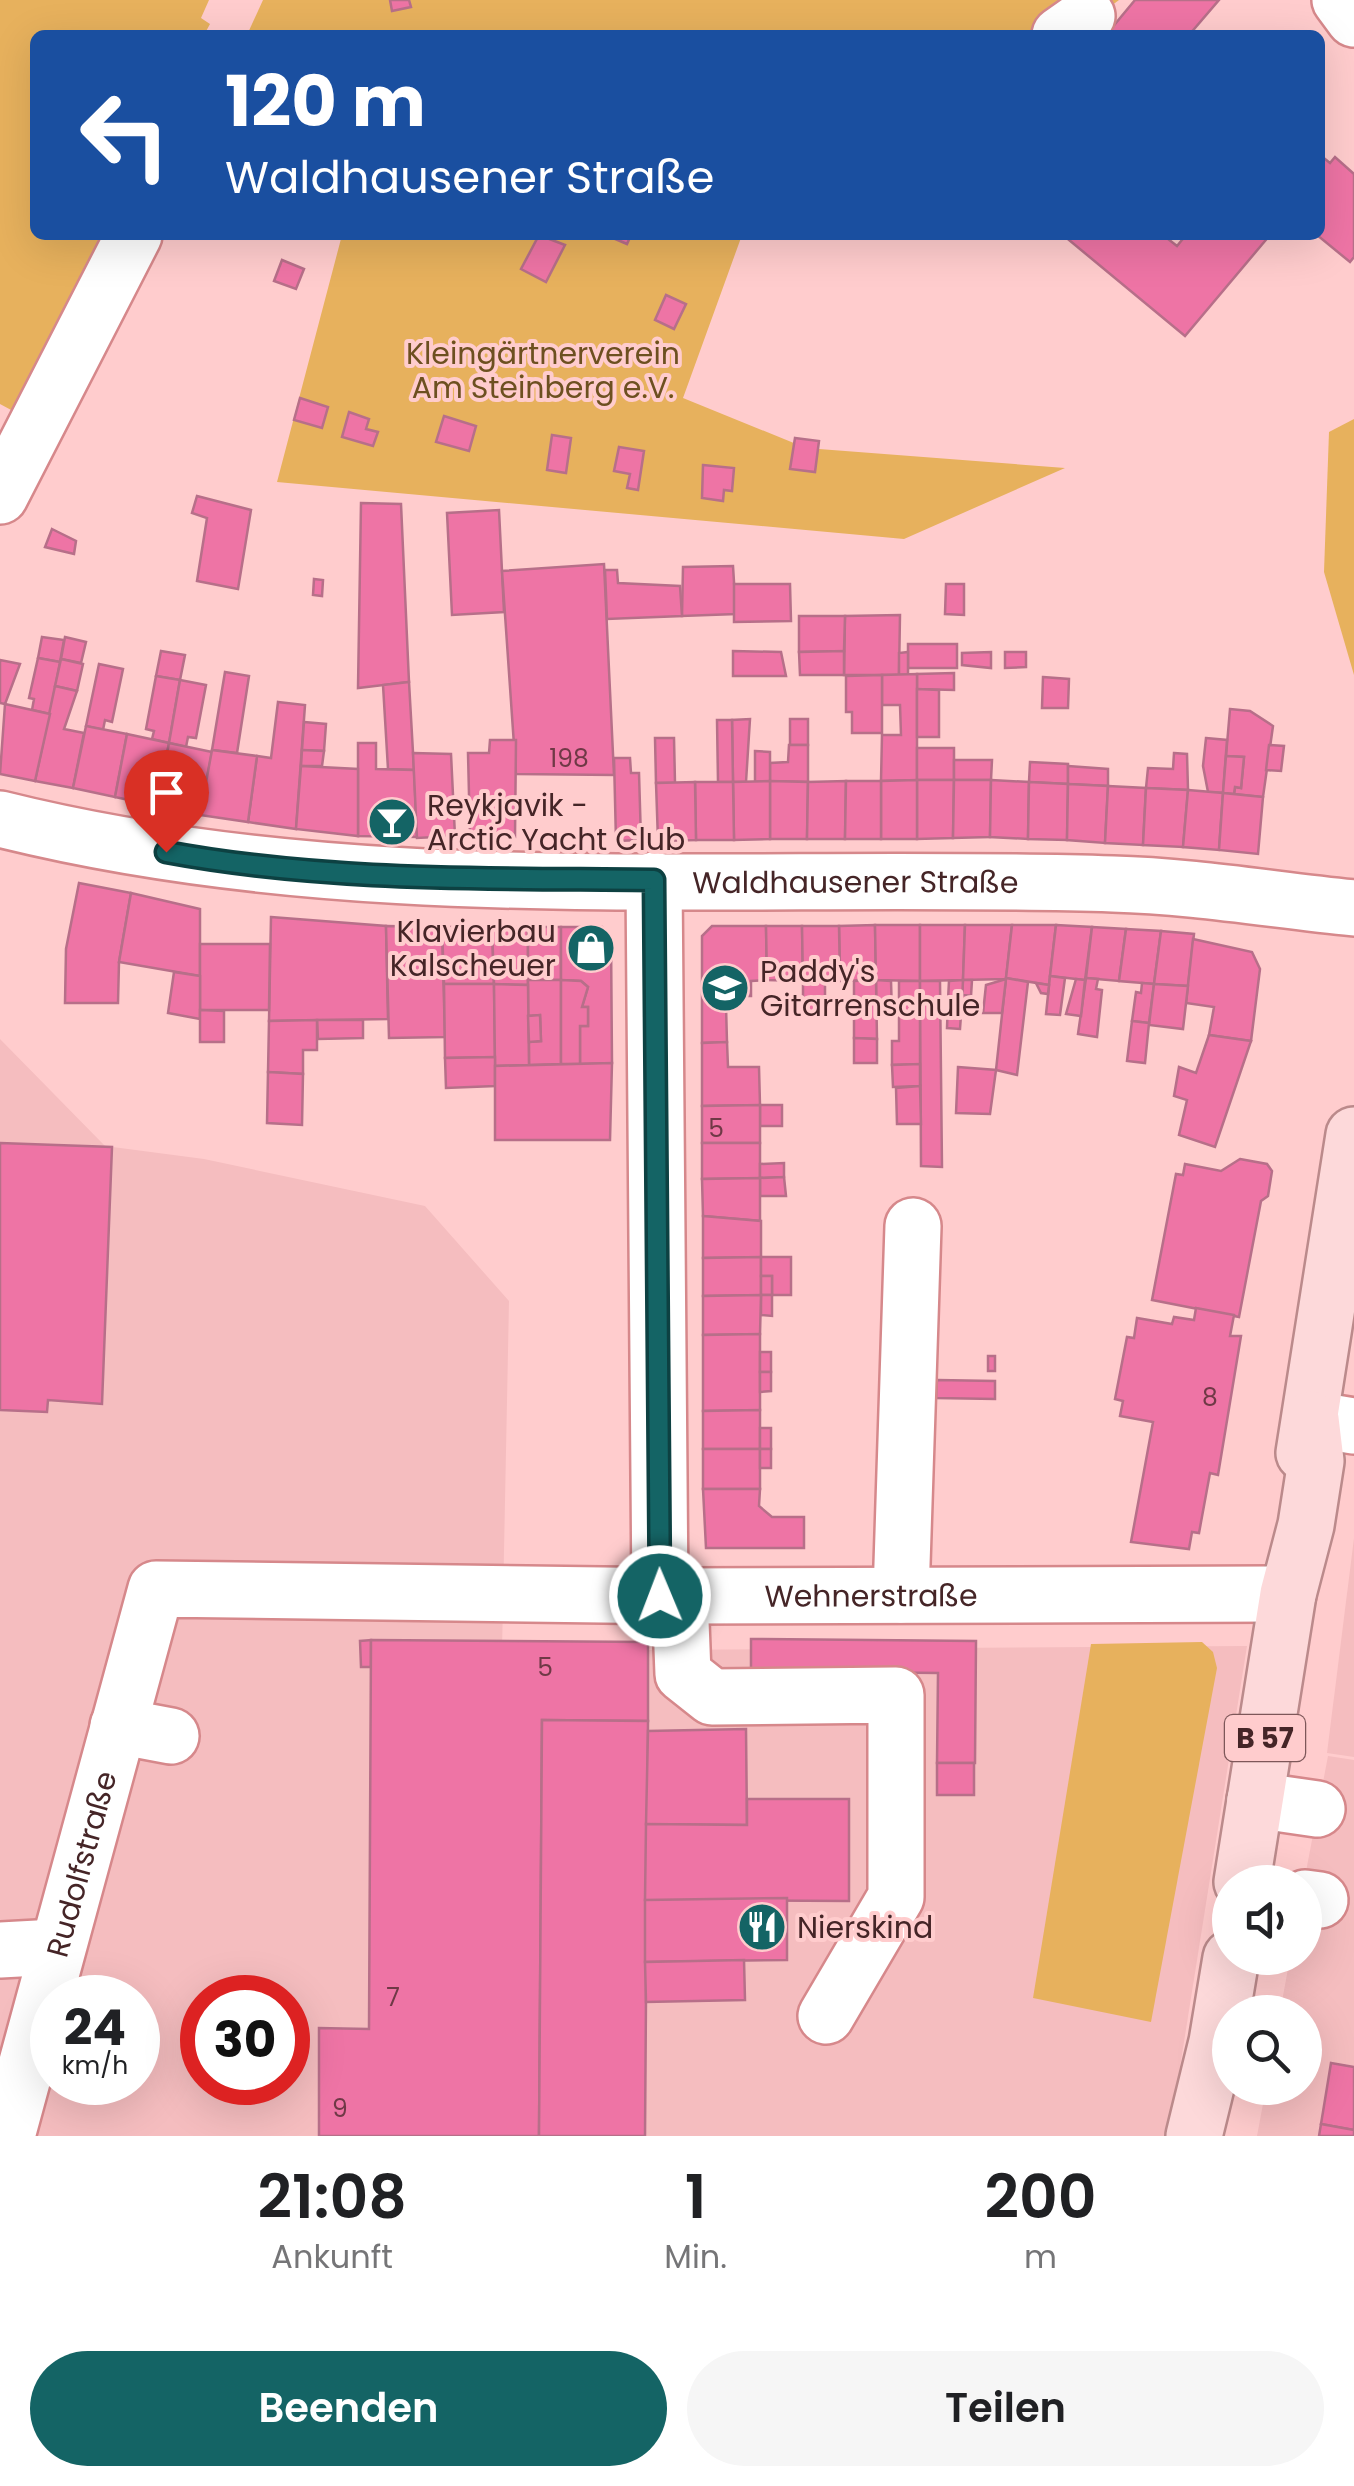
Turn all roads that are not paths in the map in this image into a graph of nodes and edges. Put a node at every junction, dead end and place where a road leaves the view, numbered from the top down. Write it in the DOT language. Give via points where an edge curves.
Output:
graph roads {
  1 [pos="1340,0"];
  2 [pos="1354,19"];
  3 [pos="131,240"];
  4 [pos="0,496"];
  5 [pos="0,819"];
  6 [pos="654,880"];
  7 [pos="1354,908"];
  8 [pos="1354,1135"];
  9 [pos="913,1226"];
  10 [pos="1332,1422"];
  11 [pos="156,1590"];
  12 [pos="1288,1594"];
  13 [pos="901,1595"];
  14 [pos="670,1596"];
  15 [pos="118,1726"];
  16 [pos="171,1736"];
  17 [pos="1255,1800"];
  18 [pos="1317,1809"];
  19 [pos="1245,1865"];
  20 [pos="56,1947"];
  21 [pos="0,1950"];
  22 [pos="1227,1975"];
  23 [pos="826,2016"];
  24 [pos="7,2136"];
  25 [pos="1194,2136"];
  1 -- 2 [label="street"];
  3 -- 4 [label="street"];
  5 -- 6 [label="street, Waldhausener Straße" via="233,864 411,878"];
  6 -- 7 [label="street, Waldhausener Straße" via="1118,884"];
  6 -- 14 [label="street"];
  8 -- 10 [label="main road, B 57" via="1330,1263"];
  9 -- 13 [label="street"];
  10 -- 12 [label="main road, B 57" via="1316,1460"];
  11 -- 14 [label="street, Wehnerstraße"];
  11 -- 15 [label="street, Rudolfstraße"];
  12 -- 13 [label="street, Wehnerstraße"];
  12 -- 17 [label="main road, B 57"];
  13 -- 14 [label="street, Wehnerstraße"];
  14 -- 23 [label="street" via="683,1674 712,1697 896,1695 896,1897"];
  15 -- 16 [label="street"];
  15 -- 20 [label="street, Rudolfstraße"];
  17 -- 18 [label="street"];
  17 -- 19 [label="main road, B 57"];
  20 -- 21 [label="street"];
  20 -- 24 [label="street, Rudolfstraße"];
  22 -- 25 [label="main road"];
}
